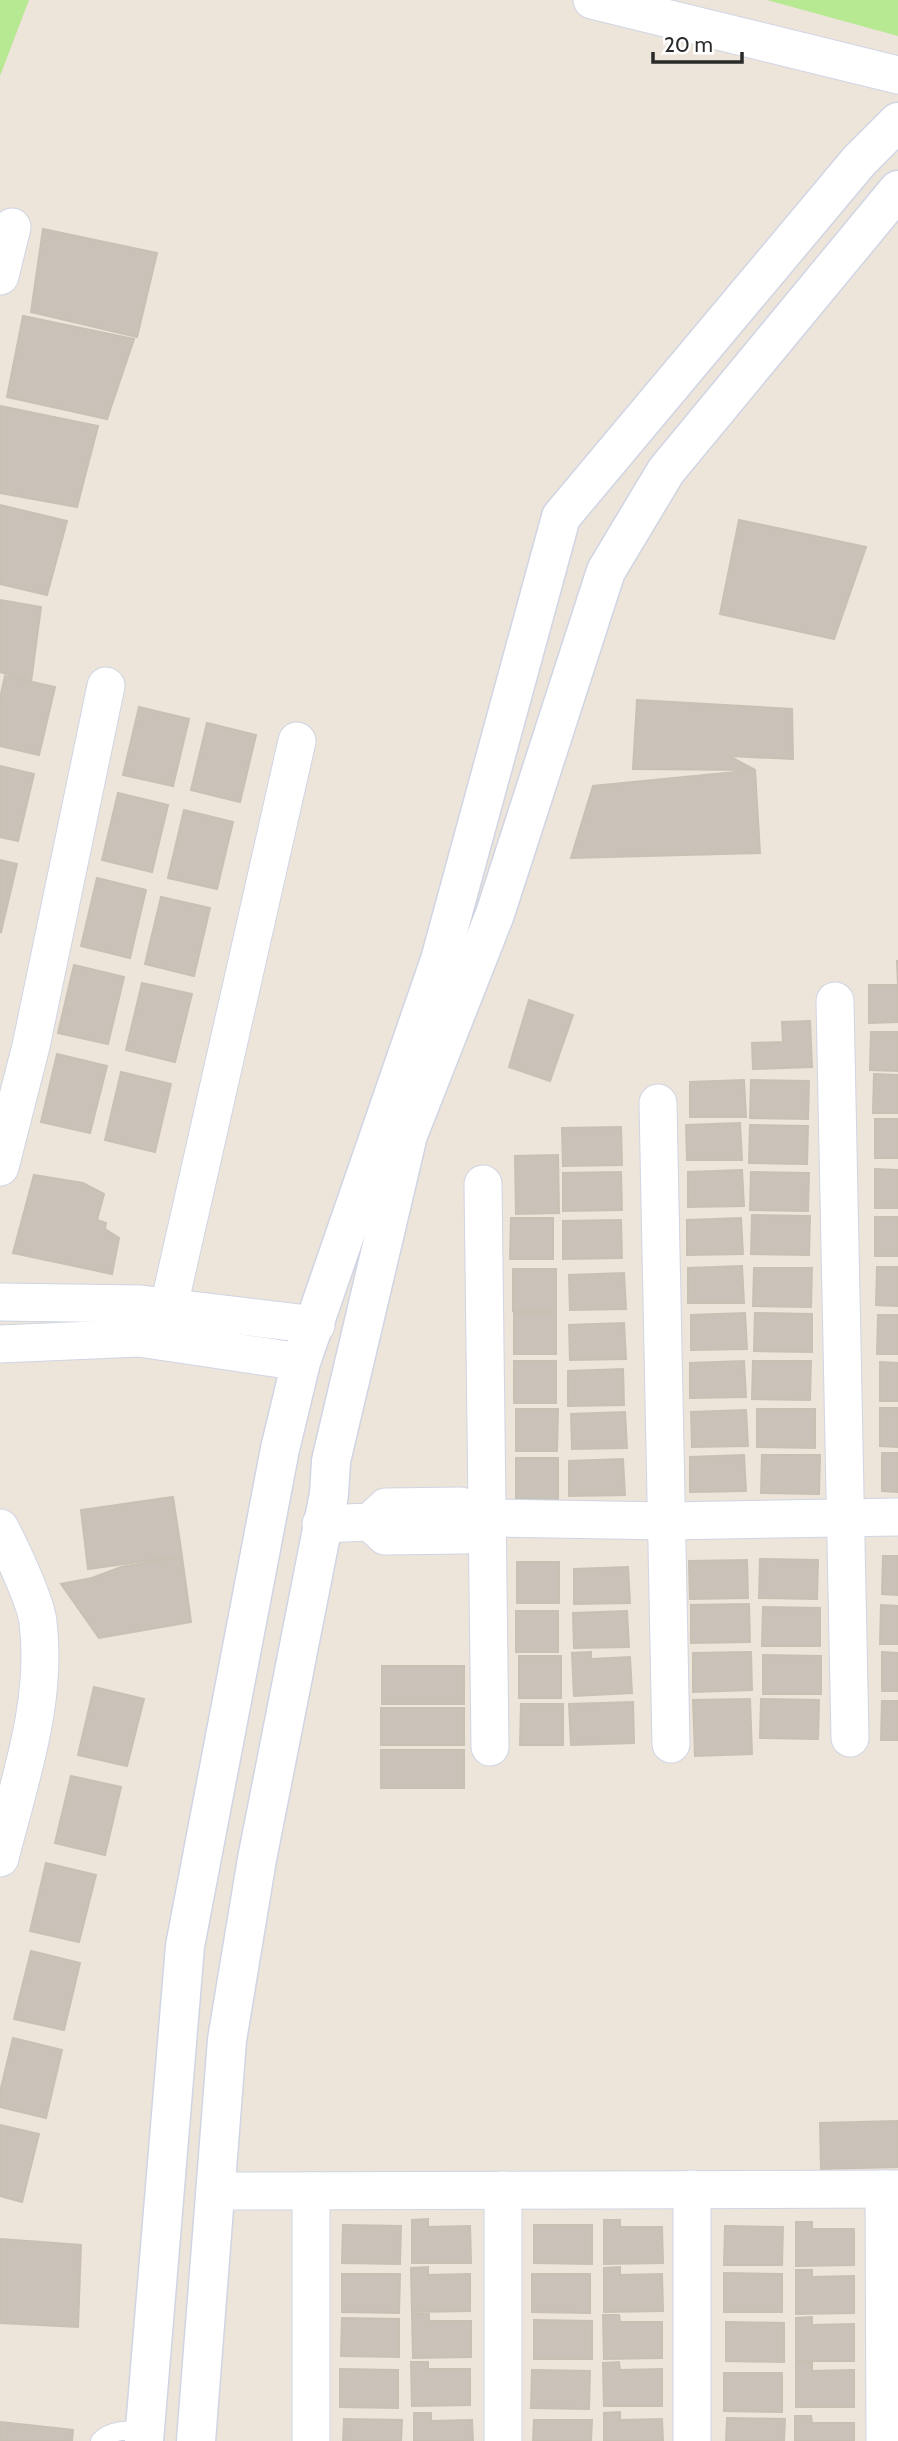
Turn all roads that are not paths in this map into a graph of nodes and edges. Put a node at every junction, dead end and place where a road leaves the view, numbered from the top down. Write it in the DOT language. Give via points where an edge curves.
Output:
graph roads {
  1 [pos="592,0"];
  2 [pos="898,75"];
  3 [pos="898,122"];
  4 [pos="898,190"];
  5 [pos="12,227"];
  6 [pos="0,276"];
  7 [pos="106,685"];
  8 [pos="297,741"];
  9 [pos="455,902"];
  10 [pos="495,914"];
  11 [pos="835,1001"];
  12 [pos="658,1103"];
  13 [pos="0,1167"];
  14 [pos="483,1184"];
  15 [pos="0,1302"];
  16 [pos="165,1324"];
  17 [pos="316,1325"];
  18 [pos="0,1344"];
  19 [pos="301,1362"];
  20 [pos="898,1517"];
  21 [pos="488,1518"];
  22 [pos="846,1518"];
  23 [pos="667,1521"];
  24 [pos="321,1524"];
  25 [pos="0,1528"];
  26 [pos="850,1738"];
  27 [pos="671,1744"];
  28 [pos="491,1747"];
  29 [pos="0,1858"];
  30 [pos="692,2189"];
  31 [pos="891,2189"];
  32 [pos="503,2190"];
  33 [pos="311,2191"];
  34 [pos="215,2192"];
  35 [pos="153,2329"];
  36 [pos="204,2331"];
  37 [pos="144,2436"];
  38 [pos="100,2441"];
  39 [pos="196,2441"];
  40 [pos="311,2441"];
  41 [pos="503,2441"];
  42 [pos="692,2441"];
  43 [pos="885,2441"];
  1 -- 2 [label="street"];
  3 -- 9 [label="street" via="859,161 561,517"];
  4 -- 10 [label="street" via="666,471 606,571"];
  5 -- 6 [label="street"];
  7 -- 13 [label="street" via="31,1046"];
  8 -- 16 [label="street"];
  9 -- 10 [label="street"];
  9 -- 17 [label="street" via="440,960"];
  10 -- 24 [label="street" via="408,1135 331,1461"];
  11 -- 22 [label="street"];
  12 -- 23 [label="street"];
  14 -- 21 [label="street"];
  15 -- 16 [label="street"];
  16 -- 17 [label="street"];
  16 -- 18 [label="street" via="139,1338"];
  16 -- 19 [label="street"];
  17 -- 19 [label="street"];
  19 -- 35 [label="street" via="279,1449 186,1946"];
  20 -- 22 [label="street"];
  21 -- 23 [label="street"];
  21 -- 24 [label="street" via="461,1506 386,1507 370,1522"];
  21 -- 28 [label="street"];
  22 -- 23 [label="street"];
  22 -- 26 [label="street"];
  23 -- 27 [label="street"];
  24 -- 34 [label="street" via="227,2040"];
  25 -- 29 [label="street" via="38,1620 39,1681 33,1725"];
  30 -- 31 [label="street"];
  30 -- 32 [label="street"];
  30 -- 42 [label="street"];
  31 -- 43 [label="street"];
  32 -- 33 [label="street"];
  32 -- 41 [label="street"];
  33 -- 34 [label="street"];
  33 -- 40 [label="street"];
  34 -- 36 [label="street"];
  35 -- 36 [label="street"];
  35 -- 37 [label="street"];
  36 -- 39 [label="street"];
  37 -- 38 [label="lane" via="124,2430"];
}
